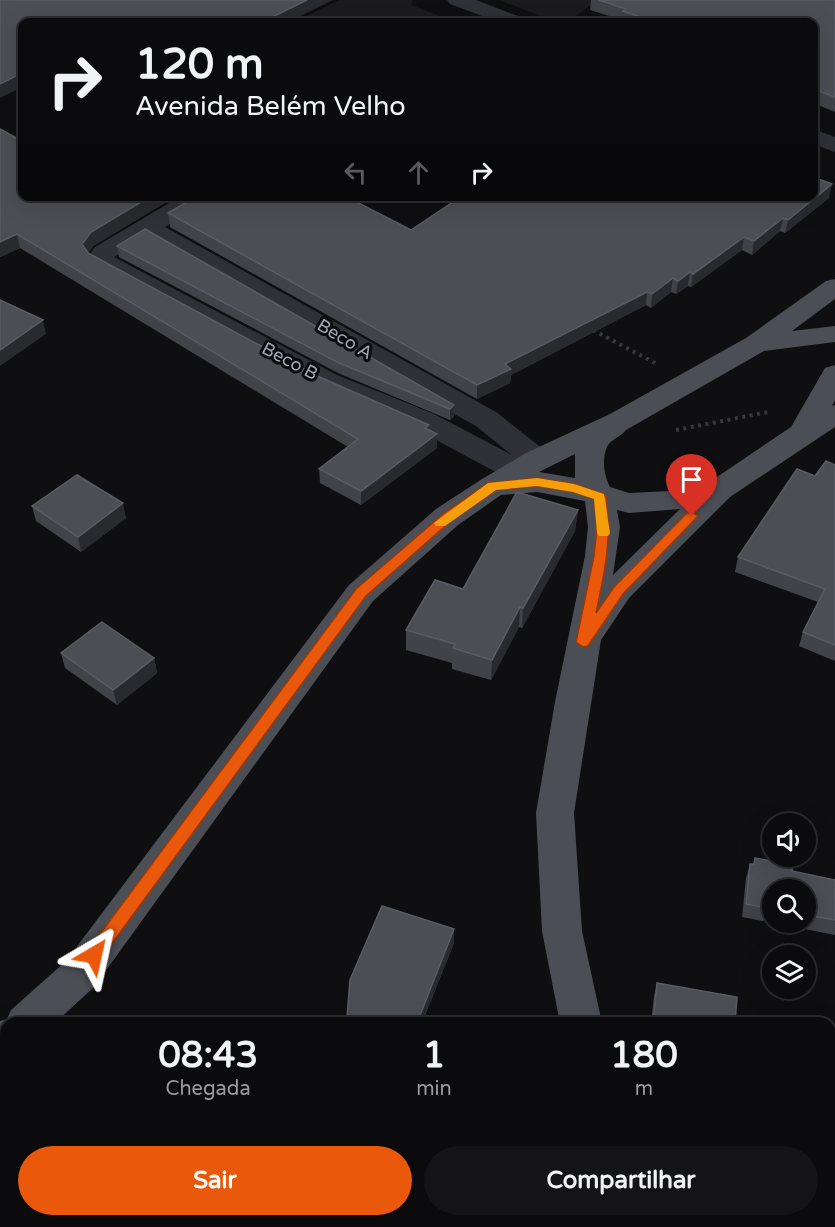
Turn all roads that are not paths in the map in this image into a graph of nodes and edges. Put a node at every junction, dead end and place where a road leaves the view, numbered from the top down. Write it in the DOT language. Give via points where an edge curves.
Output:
graph roads {
  1 [pos="457,0"];
  2 [pos="505,18"];
  3 [pos="818,138"];
  4 [pos="835,145"];
  5 [pos="191,201"];
  6 [pos="147,227"];
  7 [pos="835,287"];
  8 [pos="835,334"];
  9 [pos="756,344"];
  10 [pos="835,374"];
  11 [pos="835,414"];
  12 [pos="620,421"];
  13 [pos="801,434"];
  14 [pos="516,472"];
  15 [pos="719,490"];
  16 [pos="600,497"];
  17 [pos="583,642"];
  18 [pos="33,1017"];
  19 [pos="580,1017"];
  1 -- 2 [label="street"];
  3 -- 4 [label="street"];
  5 -- 6 [label="street"];
  6 -- 14 [label="street, Beco A" via="486,419"];
  6 -- 14 [label="street, Beco B" via="100,258 327,381 424,421"];
  7 -- 9 [label="main road"];
  8 -- 9 [label="main road"];
  9 -- 12 [label="main road"];
  10 -- 13 [label="main road"];
  11 -- 13 [label="main road"];
  12 -- 14 [label="main road"];
  12 -- 16 [label="main road" via="596,439 589,457 590,478"];
  13 -- 15 [label="main road"];
  14 -- 16 [label="main road" via="537,482"];
  14 -- 18 [label="main road" via="447,517 361,593 80,974"];
  15 -- 16 [label="main road" via="670,501 630,503"];
  15 -- 17 [label="main road" via="618,590"];
  16 -- 17 [label="main road" via="604,527 601,556"];
  17 -- 19 [label="main road" via="555,813 562,931"];
}
